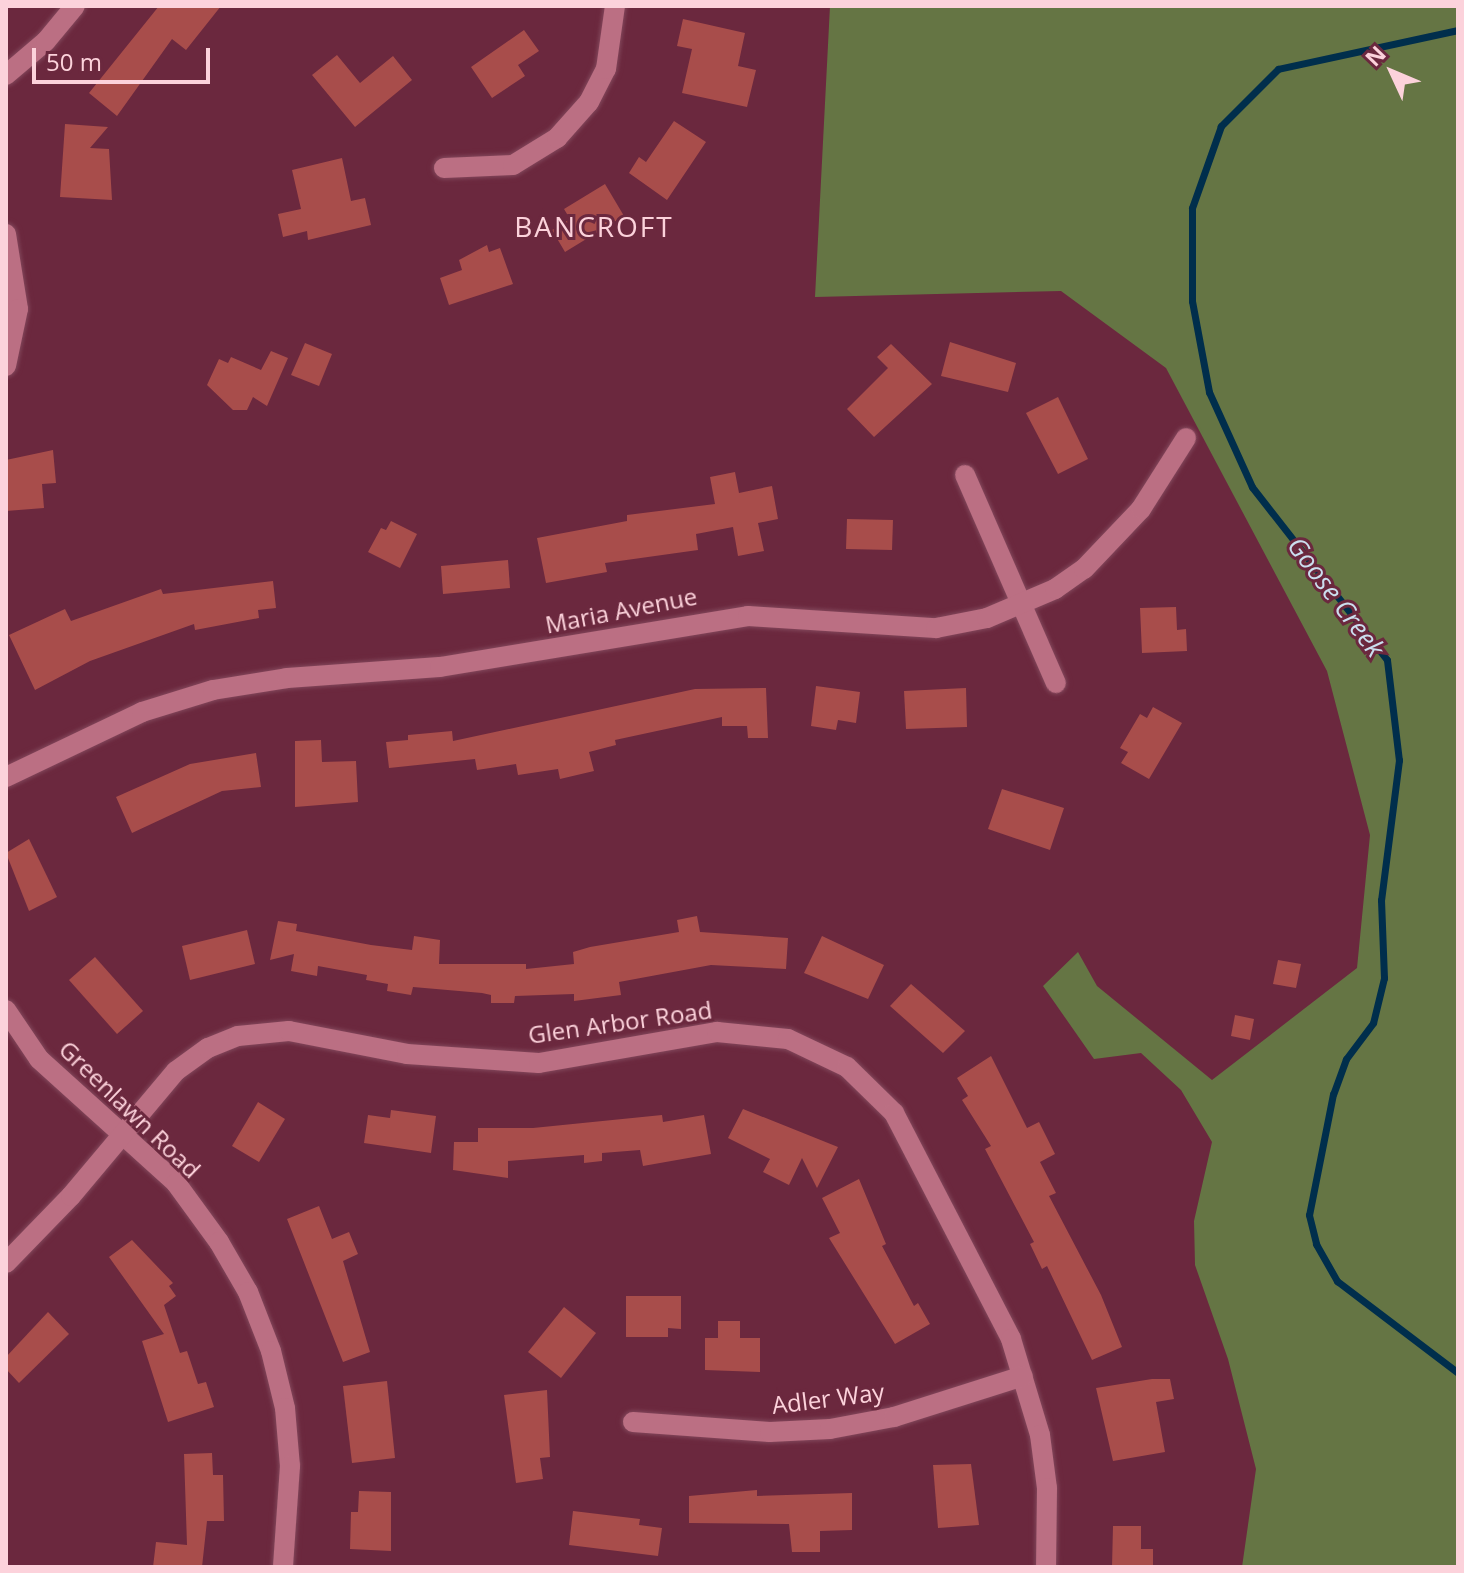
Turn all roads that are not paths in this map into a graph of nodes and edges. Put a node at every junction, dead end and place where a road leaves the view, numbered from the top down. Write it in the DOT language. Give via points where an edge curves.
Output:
graph roads {
  1 [pos="75,6"];
  2 [pos="615,6"];
  3 [pos="6,75"];
  4 [pos="444,168"];
  5 [pos="6,234"];
  6 [pos="6,366"];
  7 [pos="1186,438"];
  8 [pos="965,475"];
  9 [pos="1022,604"];
  10 [pos="1056,683"];
  11 [pos="6,777"];
  12 [pos="6,1010"];
  13 [pos="123,1134"];
  14 [pos="6,1263"];
  15 [pos="1023,1376"];
  16 [pos="633,1422"];
  17 [pos="283,1567"];
  18 [pos="1046,1567"];
  1 -- 3 [label="street" via="46,41"];
  2 -- 4 [label="street" via="606,69 589,102 557,138 513,165"];
  5 -- 6 [label="street" via="18,309"];
  7 -- 9 [label="street, Maria Avenue" via="1119,537 1055,589"];
  8 -- 9 [label="street"];
  9 -- 10 [label="street"];
  9 -- 11 [label="street, Maria Avenue" via="987,618 936,628 748,616 495,659 228,688 142,712"];
  12 -- 13 [label="street, Greenlawn Road" via="39,1059"];
  13 -- 14 [label="street, Glen Arbor Road"];
  13 -- 15 [label="street, Glen Arbor Road" via="193,1057 225,1040 269,1031 477,1062 539,1063 717,1032 788,1039 847,1067 894,1113 1011,1339"];
  13 -- 17 [label="street, Greenlawn Road" via="176,1183 219,1242 248,1292 271,1351 285,1408 290,1466"];
  15 -- 16 [label="street, Adler Way" via="894,1417 830,1429 770,1432"];
  15 -- 18 [label="street, Glen Arbor Road" via="1047,1488"];
}
